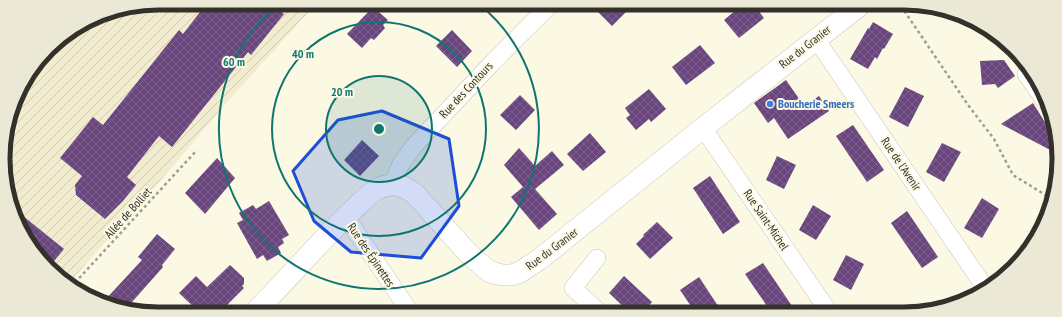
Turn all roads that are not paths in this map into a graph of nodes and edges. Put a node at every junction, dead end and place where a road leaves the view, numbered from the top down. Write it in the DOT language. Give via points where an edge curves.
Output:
graph roads {
  1 [pos="544,10"];
  2 [pos="854,10"];
  3 [pos="816,39"];
  4 [pos="703,128"];
  5 [pos="394,184"];
  6 [pos="346,217"];
  7 [pos="597,258"];
  8 [pos="983,284"];
  9 [pos="260,307"];
  10 [pos="407,307"];
  11 [pos="594,307"];
  12 [pos="826,307"];
  1 -- 5 [label="street, Rue des Contours" via="414,146 401,164"];
  2 -- 3 [label="street, Rue du Granier"];
  3 -- 4 [label="street, Rue du Granier"];
  3 -- 8 [label="street, Rue de l'Avenir"];
  4 -- 5 [label="street, Rue du Granier" via="540,259 512,275 490,272 415,194 405,187"];
  4 -- 12 [label="street, Rue Saint-Michel"];
  5 -- 6 [label="street" via="378,189"];
  6 -- 9 [label="street"];
  6 -- 10 [label="street, Rue des Épinettes"];
  7 -- 11 [label="street" via="573,288"];
}
